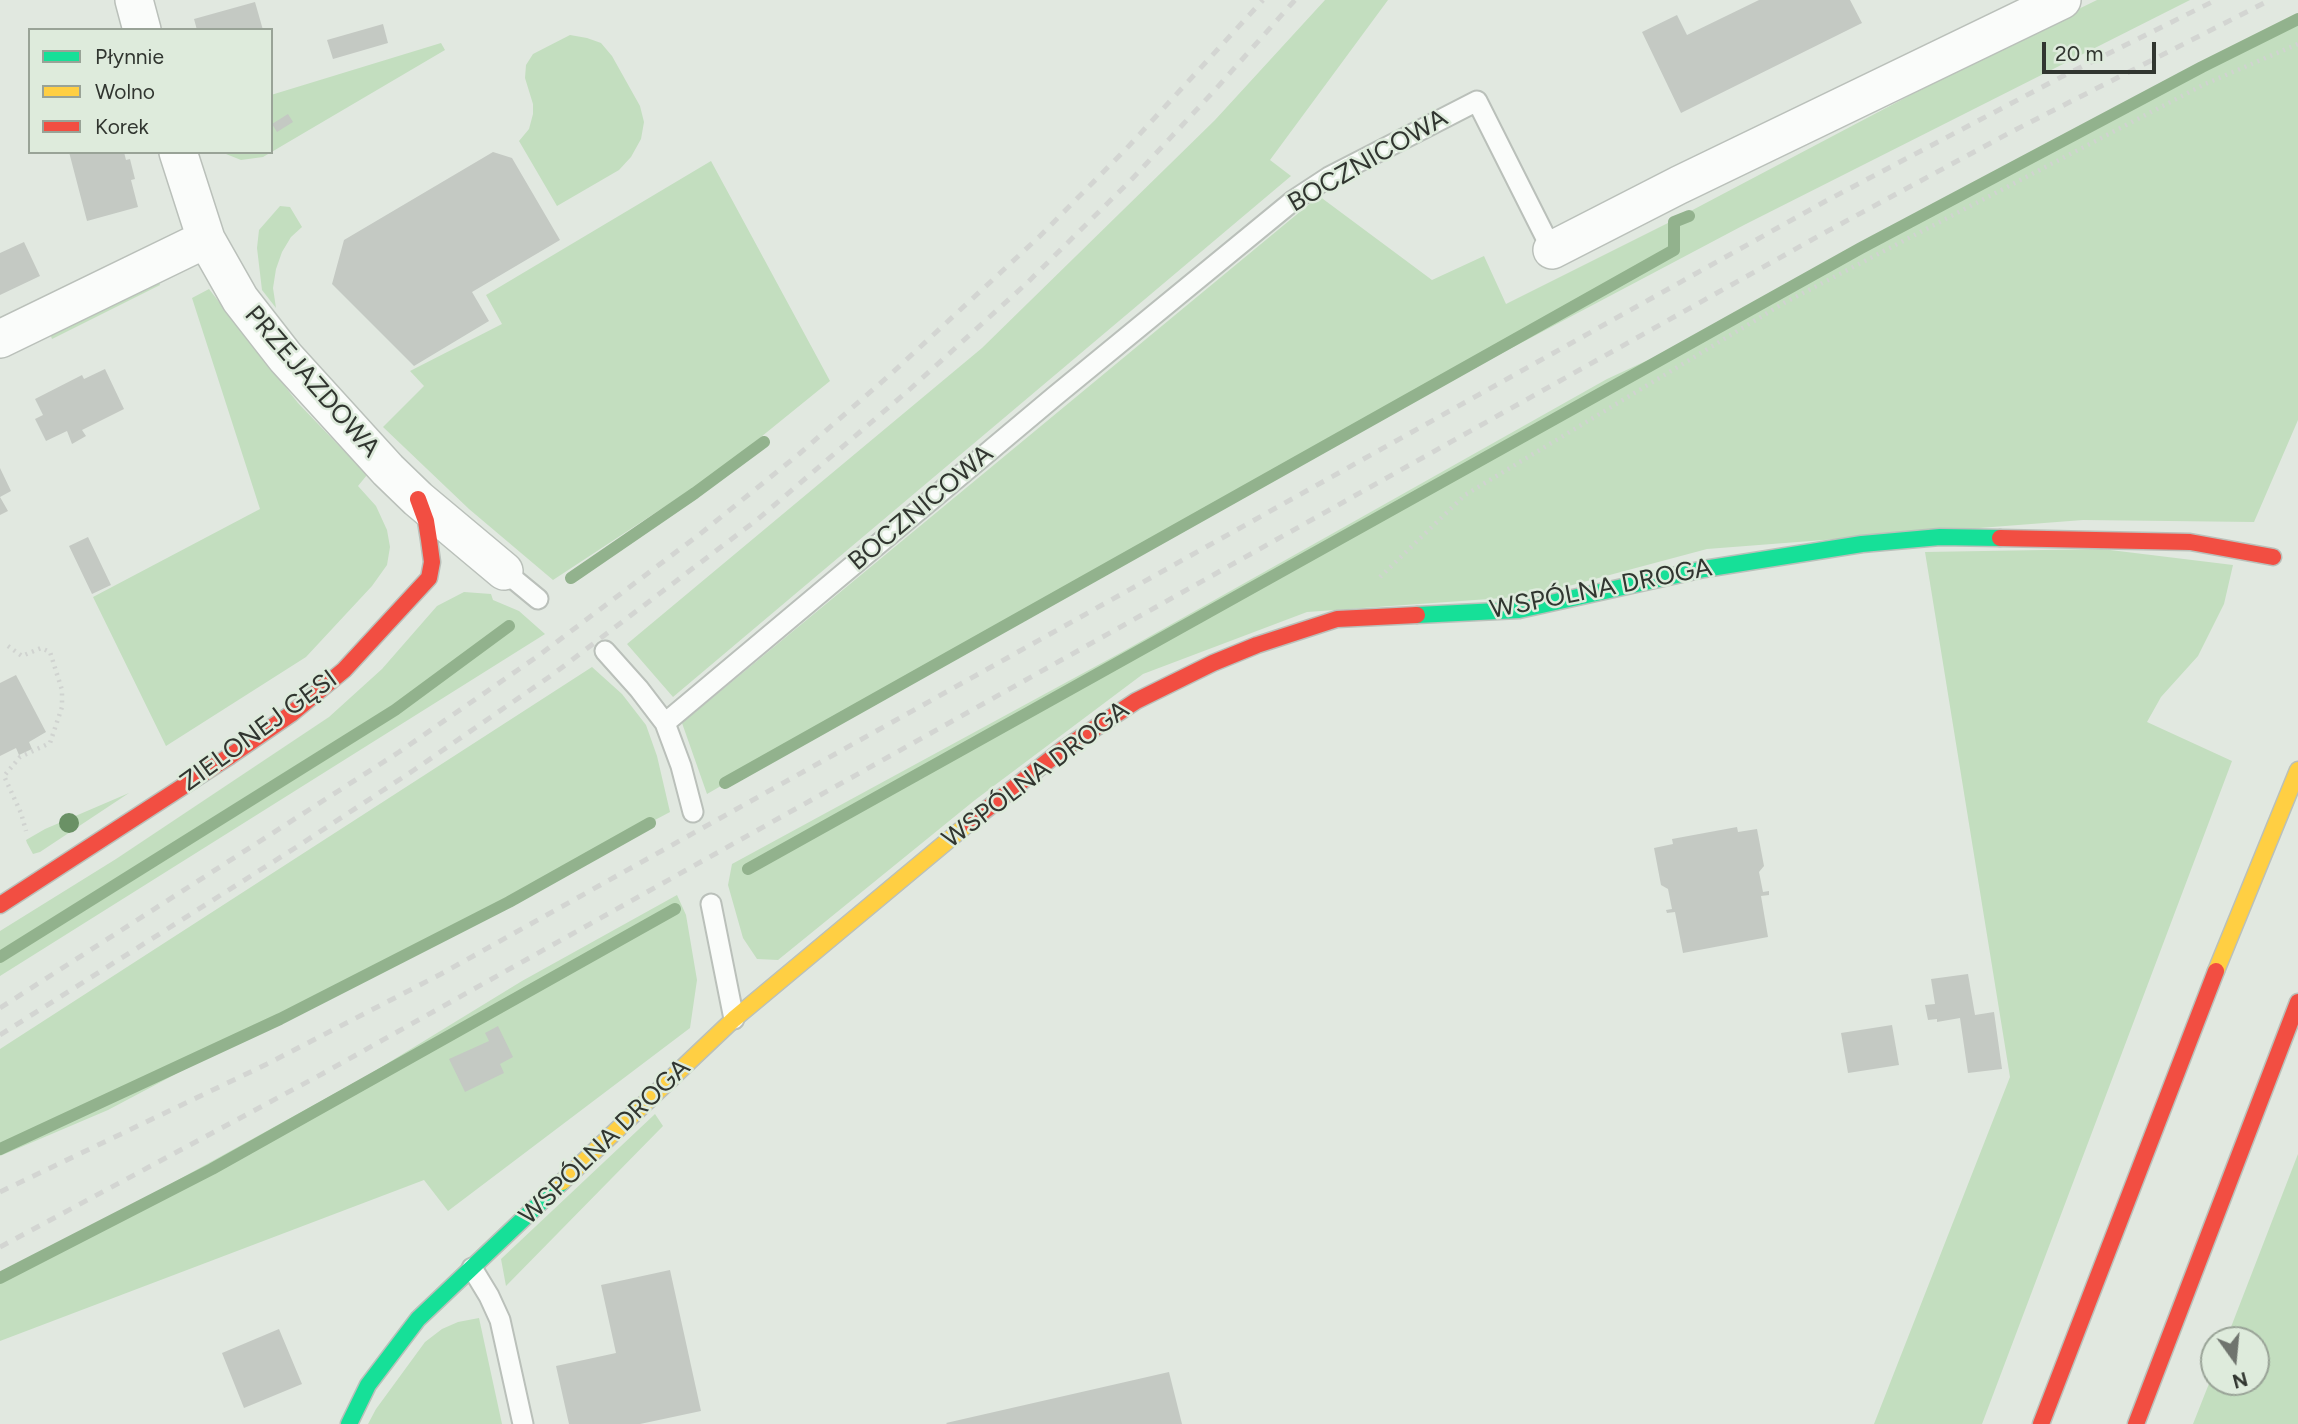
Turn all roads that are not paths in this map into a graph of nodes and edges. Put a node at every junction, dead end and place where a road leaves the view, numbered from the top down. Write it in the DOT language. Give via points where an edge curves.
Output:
graph roads {
  1 [pos="134,0"];
  2 [pos="2062,0"];
  3 [pos="141,28"];
  4 [pos="179,154"];
  5 [pos="206,239"];
  6 [pos="1552,250"];
  7 [pos="0,339"];
  8 [pos="418,499"];
  9 [pos="2273,557"];
  10 [pos="504,571"];
  11 [pos="538,599"];
  12 [pos="605,651"];
  13 [pos="665,723"];
  14 [pos="2298,770"];
  15 [pos="693,812"];
  16 [pos="711,904"];
  17 [pos="0,905"];
  18 [pos="2298,1003"];
  19 [pos="734,1019"];
  20 [pos="472,1268"];
  21 [pos="349,1424"];
  22 [pos="523,1424"];
  23 [pos="2041,1424"];
  24 [pos="2136,1424"];
  1 -- 3 [label="street"];
  2 -- 6 [label="street, BOCZNICOWA"];
  4 -- 5 [label="street, PRZEJAZDOWA"];
  5 -- 7 [label="street"];
  5 -- 8 [label="street, PRZEJAZDOWA" via="240,299 286,358"];
  6 -- 13 [label="lane, BOCZNICOWA" via="1477,101 1329,177 1294,200 1065,387"];
  8 -- 10 [label="street, PRZEJAZDOWA"];
  8 -- 17 [label="main road, ZIELONEJ GĘSI" via="429,540 429,578 344,670 230,756"];
  9 -- 19 [label="main road, WSPÓLNA DROGA" via="2190,542 1940,537 1862,544 1704,569 1518,610 1337,619 1213,663 1136,701 1072,743 979,814"];
  10 -- 11 [label="lane"];
  12 -- 13 [label="lane"];
  13 -- 15 [label="lane"];
  14 -- 23 [label="main road" via="2236,918"];
  16 -- 19 [label="lane"];
  18 -- 24 [label="main road"];
  19 -- 20 [label="main road, WSPÓLNA DROGA"];
  20 -- 21 [label="main road, WSPÓLNA DROGA" via="418,1319 368,1385"];
  20 -- 22 [label="lane" via="500,1320"];
}
